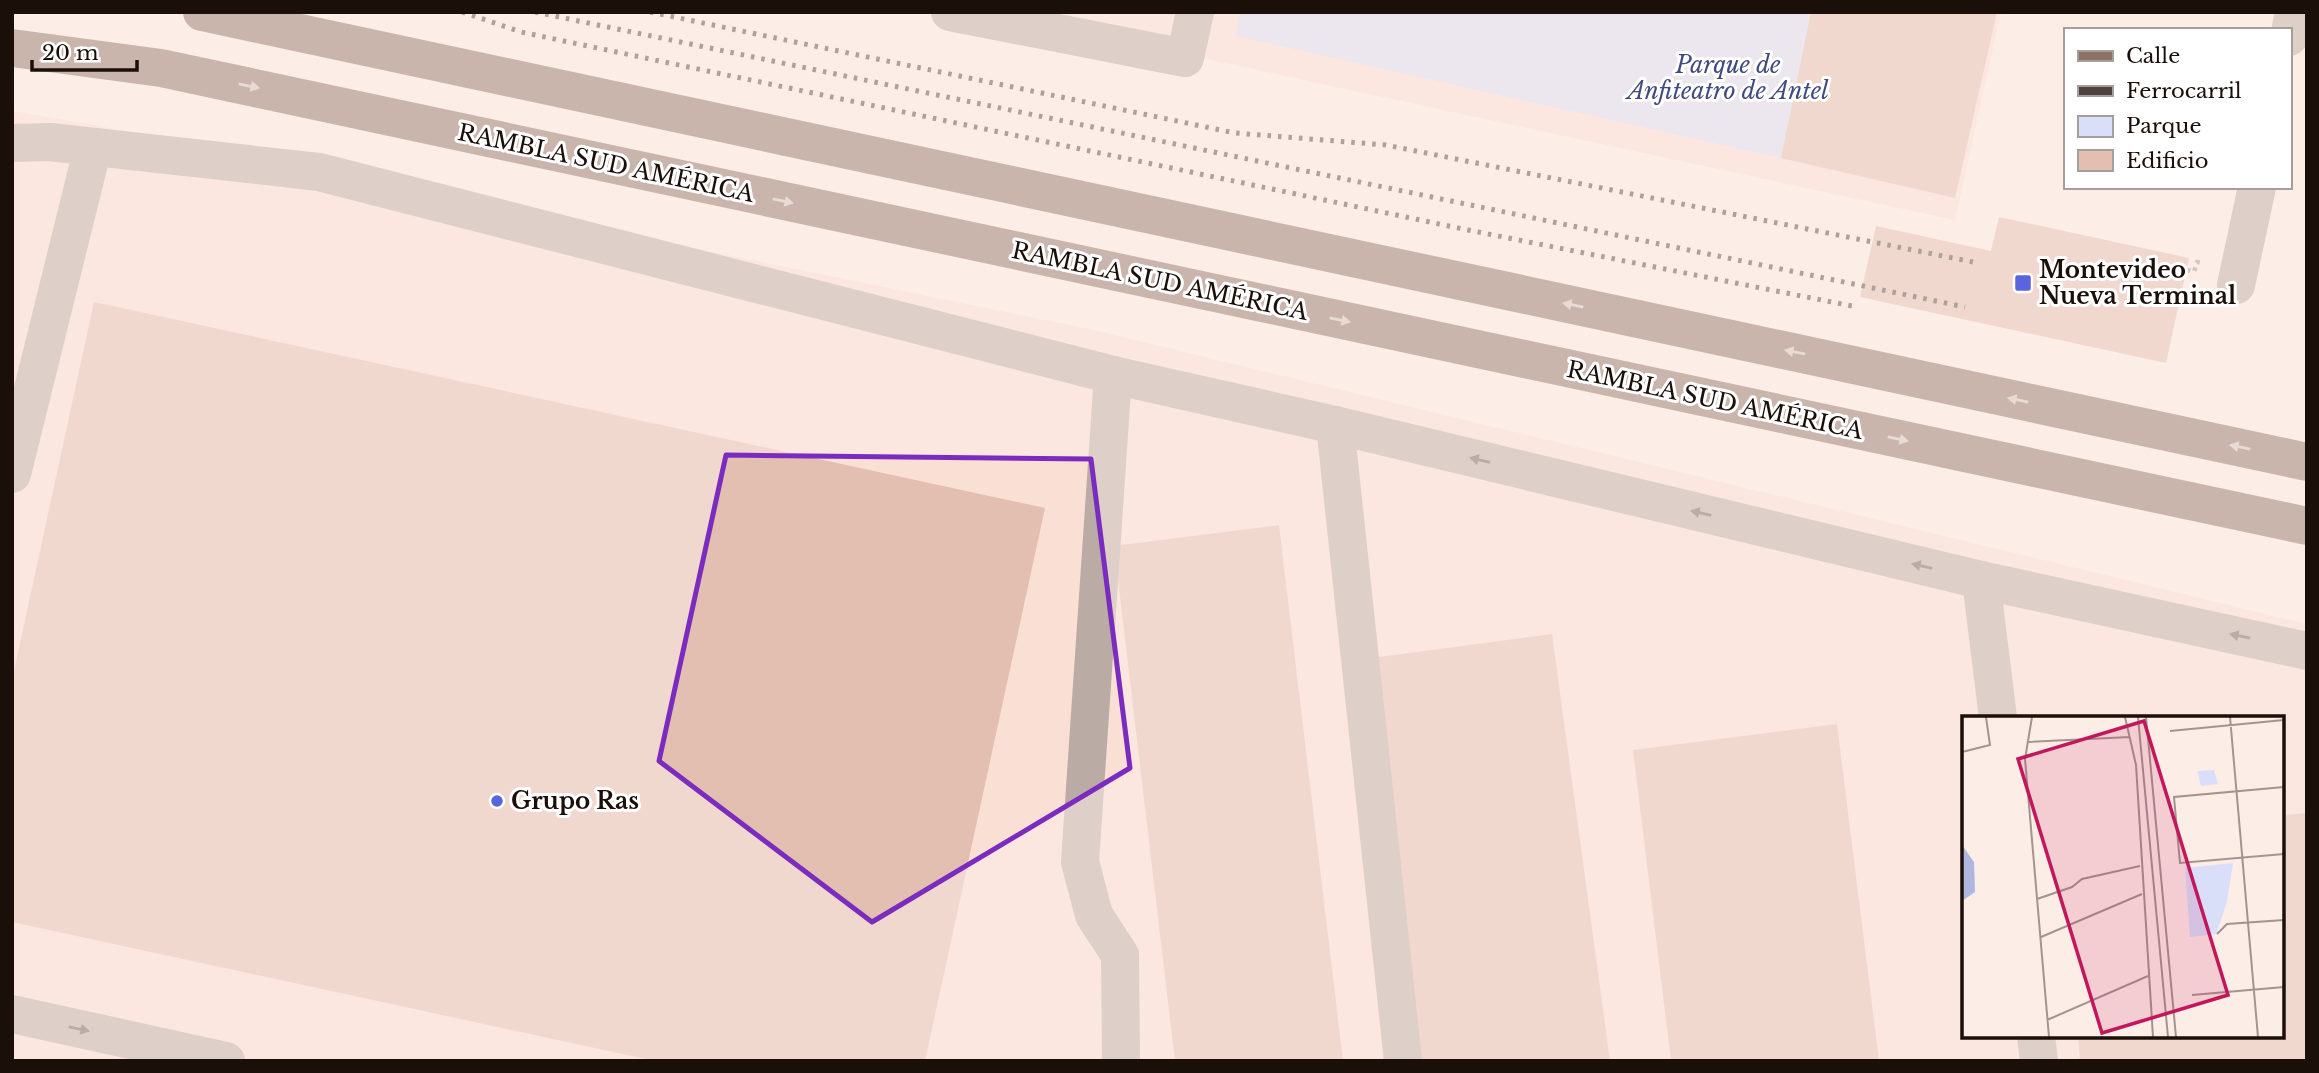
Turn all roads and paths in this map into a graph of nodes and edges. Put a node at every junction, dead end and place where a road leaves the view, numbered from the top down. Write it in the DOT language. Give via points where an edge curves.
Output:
graph roads {
  1 [pos="202,12"];
  2 [pos="950,12"];
  3 [pos="1195,12"];
  4 [pos="12,48"];
  5 [pos="12,117"];
  6 [pos="50,142"];
  7 [pos="12,143"];
  8 [pos="93,148"];
  9 [pos="2257,189"];
  10 [pos="2236,285"];
  11 [pos="1113,375"];
  12 [pos="1335,425"];
  13 [pos="2307,462"];
  14 [pos="12,474"];
  15 [pos="2307,526"];
  16 [pos="1981,580"];
  17 [pos="2307,651"];
  18 [pos="1998,716"];
  19 [pos="12,1014"];
  20 [pos="2036,1038"];
  21 [pos="226,1061"];
  22 [pos="1121,1061"];
  23 [pos="1404,1061"];
  24 [pos="2039,1061"];
  13 -- 1 [label="main road, one-way"];
  2 -- 3 [label="street" via="1185,58"];
  4 -- 15 [label="main road, RAMBLA SUD AMÉRICA, one-way" via="161,68"];
  5 -- 6 [label="street"];
  6 -- 7 [label="street"];
  6 -- 8 [label="street"];
  8 -- 11 [label="street" via="320,172"];
  8 -- 14 [label="street"];
  9 -- 10 [label="street"];
  11 -- 12 [label="street"];
  11 -- 22 [label="street" via="1080,862 1094,915 1120,956"];
  16 -- 12 [label="street, one-way"];
  12 -- 23 [label="street"];
  17 -- 16 [label="street, one-way"];
  16 -- 18 [label="street"];
  19 -- 21 [label="street, one-way"];
  20 -- 24 [label="street"];
}
